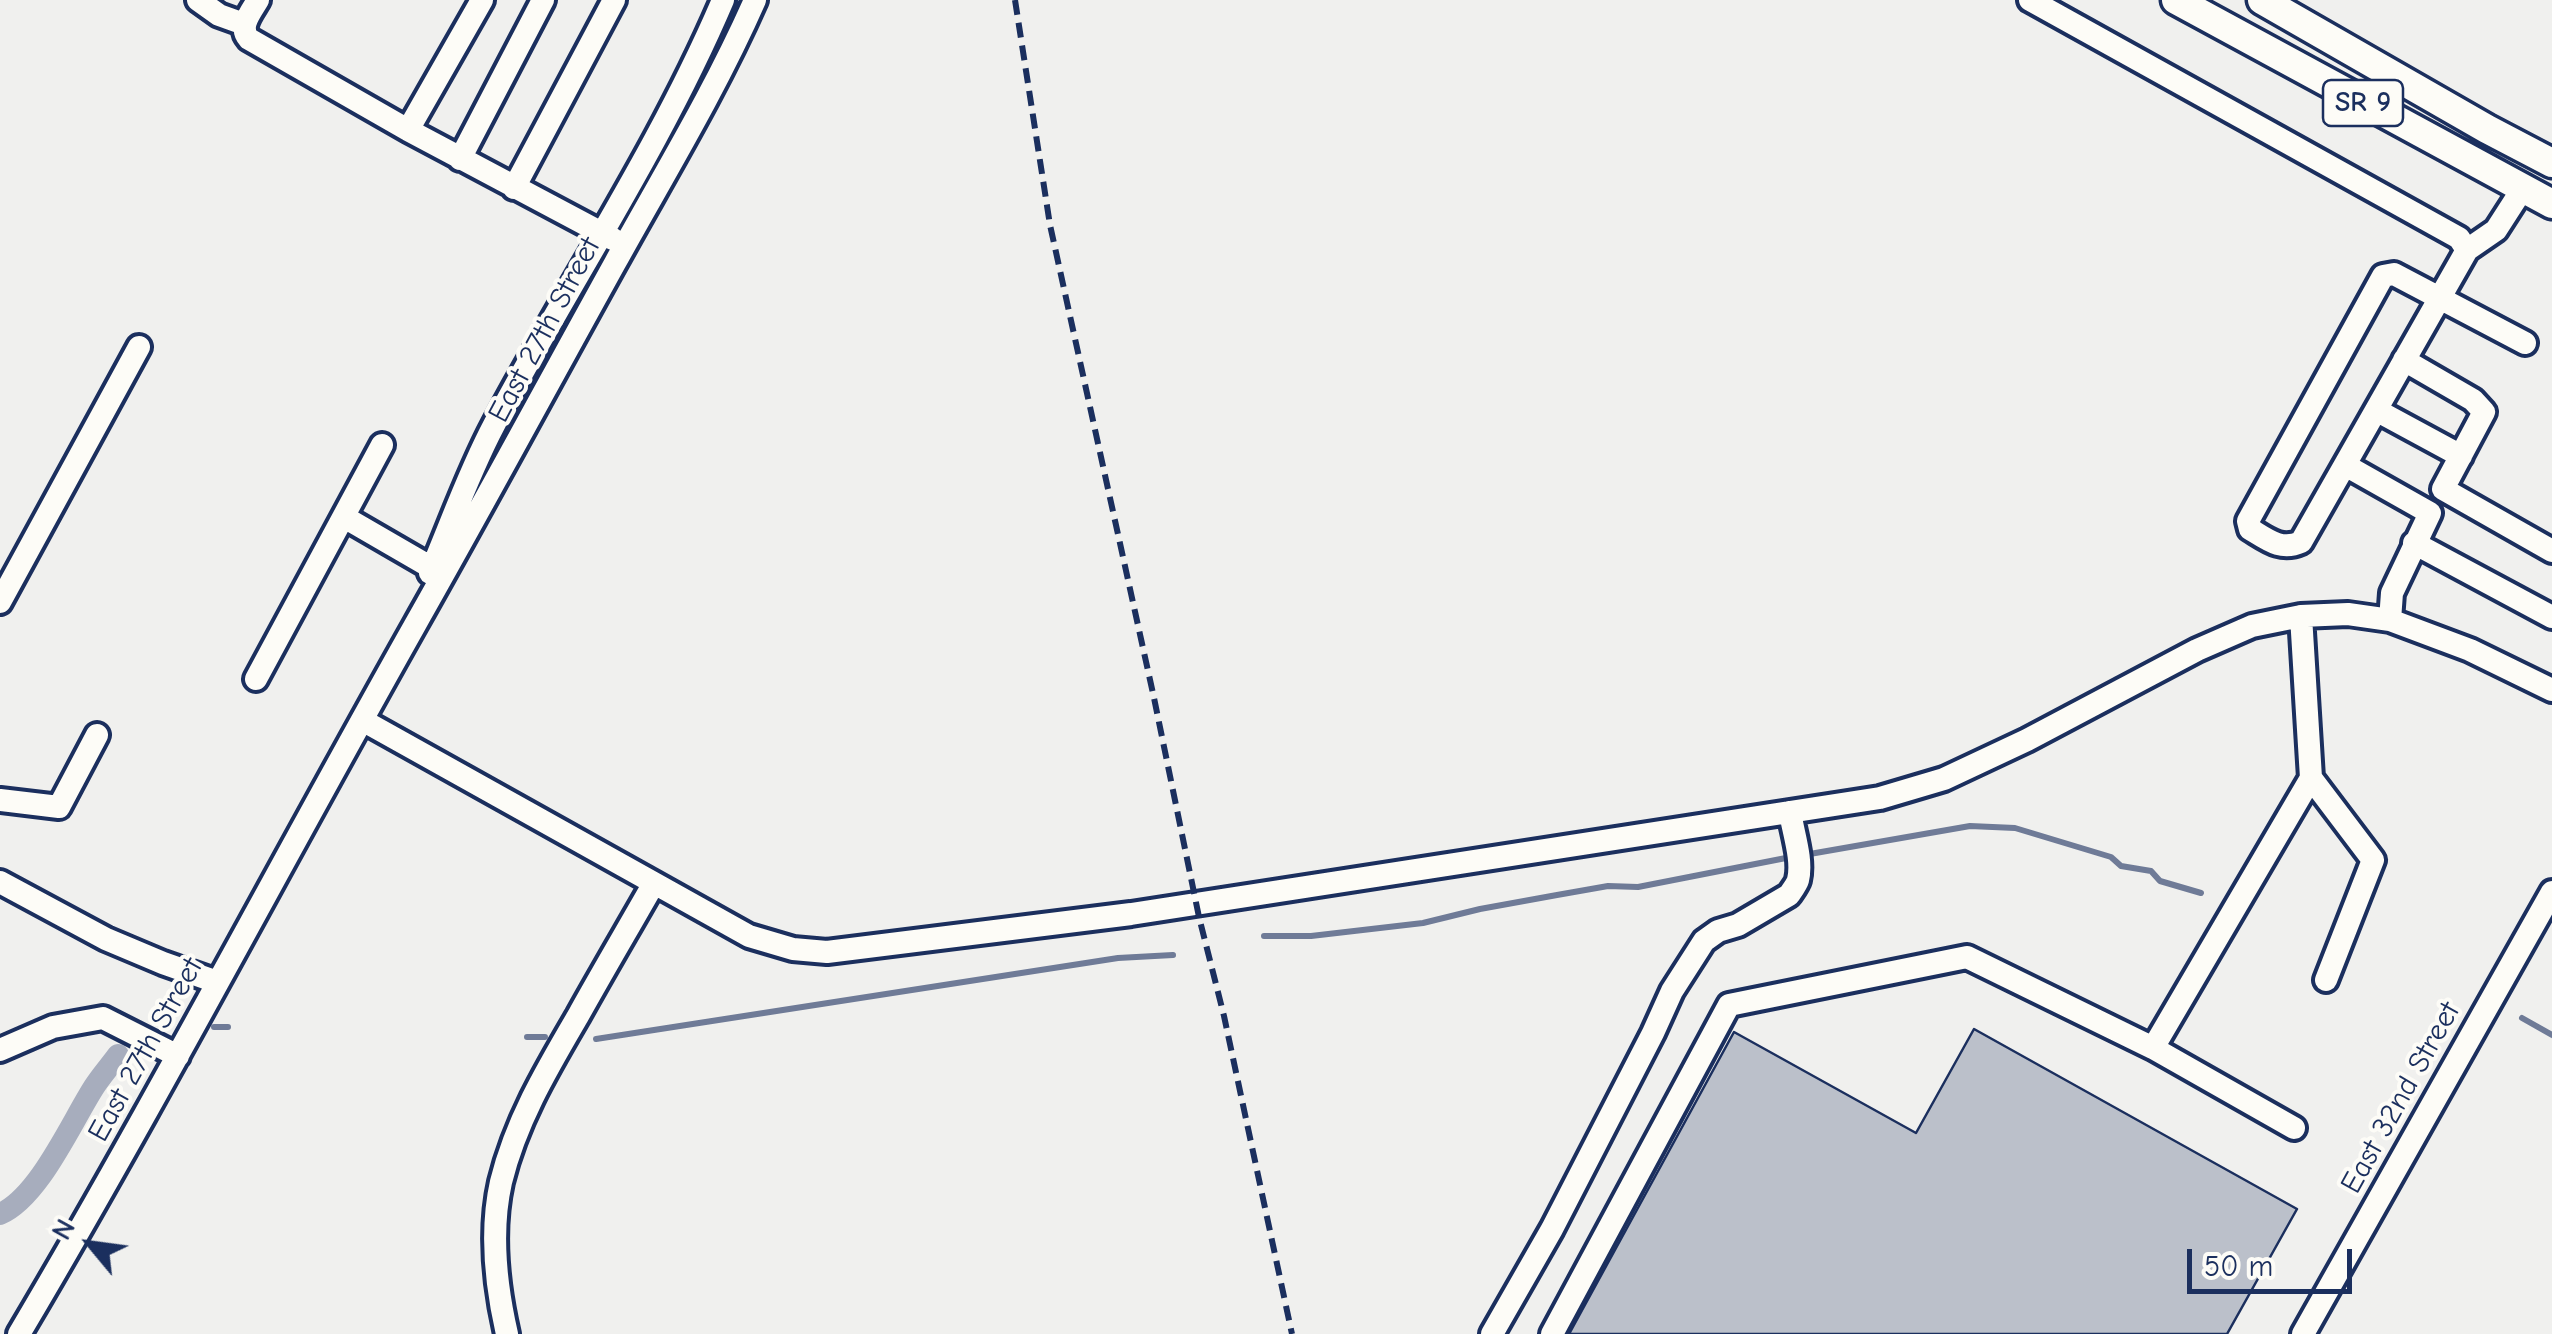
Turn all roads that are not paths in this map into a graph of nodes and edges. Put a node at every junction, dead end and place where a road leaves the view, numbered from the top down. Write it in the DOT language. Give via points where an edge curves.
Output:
graph roads {
  1 [pos="198,0"];
  2 [pos="258,0"];
  3 [pos="482,0"];
  4 [pos="543,0"];
  5 [pos="614,0"];
  6 [pos="723,0"];
  7 [pos="756,0"];
  8 [pos="2030,0"];
  9 [pos="2176,0"];
  10 [pos="2262,0"];
  11 [pos="244,24"];
  12 [pos="408,130"];
  13 [pos="460,159"];
  14 [pos="2552,163"];
  15 [pos="514,188"];
  16 [pos="2523,188"];
  17 [pos="2552,204"];
  18 [pos="601,233"];
  19 [pos="624,245"];
  20 [pos="2466,250"];
  21 [pos="2440,296"];
  22 [pos="2525,343"];
  23 [pos="138,347"];
  24 [pos="2404,360"];
  25 [pos="2376,410"];
  26 [pos="382,445"];
  27 [pos="2460,456"];
  28 [pos="2345,465"];
  29 [pos="2444,489"];
  30 [pos="2430,513"];
  31 [pos="344,517"];
  32 [pos="2414,542"];
  33 [pos="2552,552"];
  34 [pos="432,568"];
  35 [pos="0,602"];
  36 [pos="2301,616"];
  37 [pos="2552,616"];
  38 [pos="2390,620"];
  39 [pos="256,679"];
  40 [pos="380,686"];
  41 [pos="2552,690"];
  42 [pos="362,720"];
  43 [pos="97,735"];
  44 [pos="2311,778"];
  45 [pos="0,800"];
  46 [pos="1790,812"];
  47 [pos="0,882"];
  48 [pos="654,883"];
  49 [pos="2552,892"];
  50 [pos="2326,980"];
  51 [pos="217,982"];
  52 [pos="2152,1048"];
  53 [pos="0,1050"];
  54 [pos="178,1056"];
  55 [pos="2294,1128"];
  56 [pos="19,1334"];
  57 [pos="507,1334"];
  58 [pos="1492,1334"];
  59 [pos="1552,1334"];
  60 [pos="2302,1334"];
  1 -- 11 [label="street"];
  2 -- 11 [label="street"];
  3 -- 12 [label="street"];
  4 -- 13 [label="street"];
  5 -- 15 [label="street"];
  6 -- 18 [label="street, East 27th Street"];
  7 -- 19 [label="street, East 27th Street"];
  8 -- 20 [label="street" via="2459,238"];
  9 -- 16 [label="main road, SR 9"];
  10 -- 14 [label="main road, SR 9"];
  11 -- 12 [label="street" via="244,34 258,46"];
  12 -- 13 [label="street"];
  13 -- 15 [label="street"];
  15 -- 18 [label="street"];
  16 -- 17 [label="main road, SR 9"];
  16 -- 20 [label="street" via="2496,230"];
  18 -- 19 [label="street"];
  18 -- 34 [label="street, East 27th Street" via="492,428"];
  19 -- 40 [label="street, East 27th Street"];
  20 -- 21 [label="street"];
  21 -- 22 [label="street"];
  21 -- 24 [label="street"];
  21 -- 28 [label="street" via="2394,274 2383,276 2248,521 2250,530 2279,546 2301,542"];
  23 -- 35 [label="street"];
  24 -- 25 [label="street"];
  24 -- 27 [label="street" via="2484,412"];
  25 -- 27 [label="street"];
  25 -- 28 [label="street"];
  26 -- 31 [label="street"];
  27 -- 29 [label="street"];
  28 -- 30 [label="street"];
  29 -- 30 [label="street"];
  29 -- 33 [label="street"];
  30 -- 32 [label="street"];
  31 -- 34 [label="street"];
  31 -- 39 [label="street"];
  32 -- 37 [label="street"];
  32 -- 38 [label="street" via="2392,593"];
  34 -- 40 [label="street, East 27th Street"];
  36 -- 38 [label="street"];
  36 -- 44 [label="street"];
  36 -- 46 [label="street" via="2252,626 2197,650 1944,780"];
  38 -- 41 [label="street"];
  40 -- 42 [label="street, East 27th Street"];
  42 -- 48 [label="street"];
  42 -- 51 [label="street, East 27th Street"];
  43 -- 45 [label="street" via="59,807"];
  44 -- 50 [label="street" via="2373,860"];
  44 -- 52 [label="street"];
  46 -- 48 [label="street" via="1131,914 827,952 749,936"];
  46 -- 58 [label="street" via="1798,880 1789,894 1704,941"];
  47 -- 51 [label="street" via="106,939"];
  48 -- 57 [label="street" via="516,1133 495,1234"];
  49 -- 60 [label="street, East 32nd Street"];
  51 -- 54 [label="street, East 27th Street"];
  52 -- 55 [label="street"];
  52 -- 59 [label="street" via="1967,957 1729,1005"];
  53 -- 54 [label="street" via="53,1028 103,1018"];
  54 -- 56 [label="street, East 27th Street"];
}
